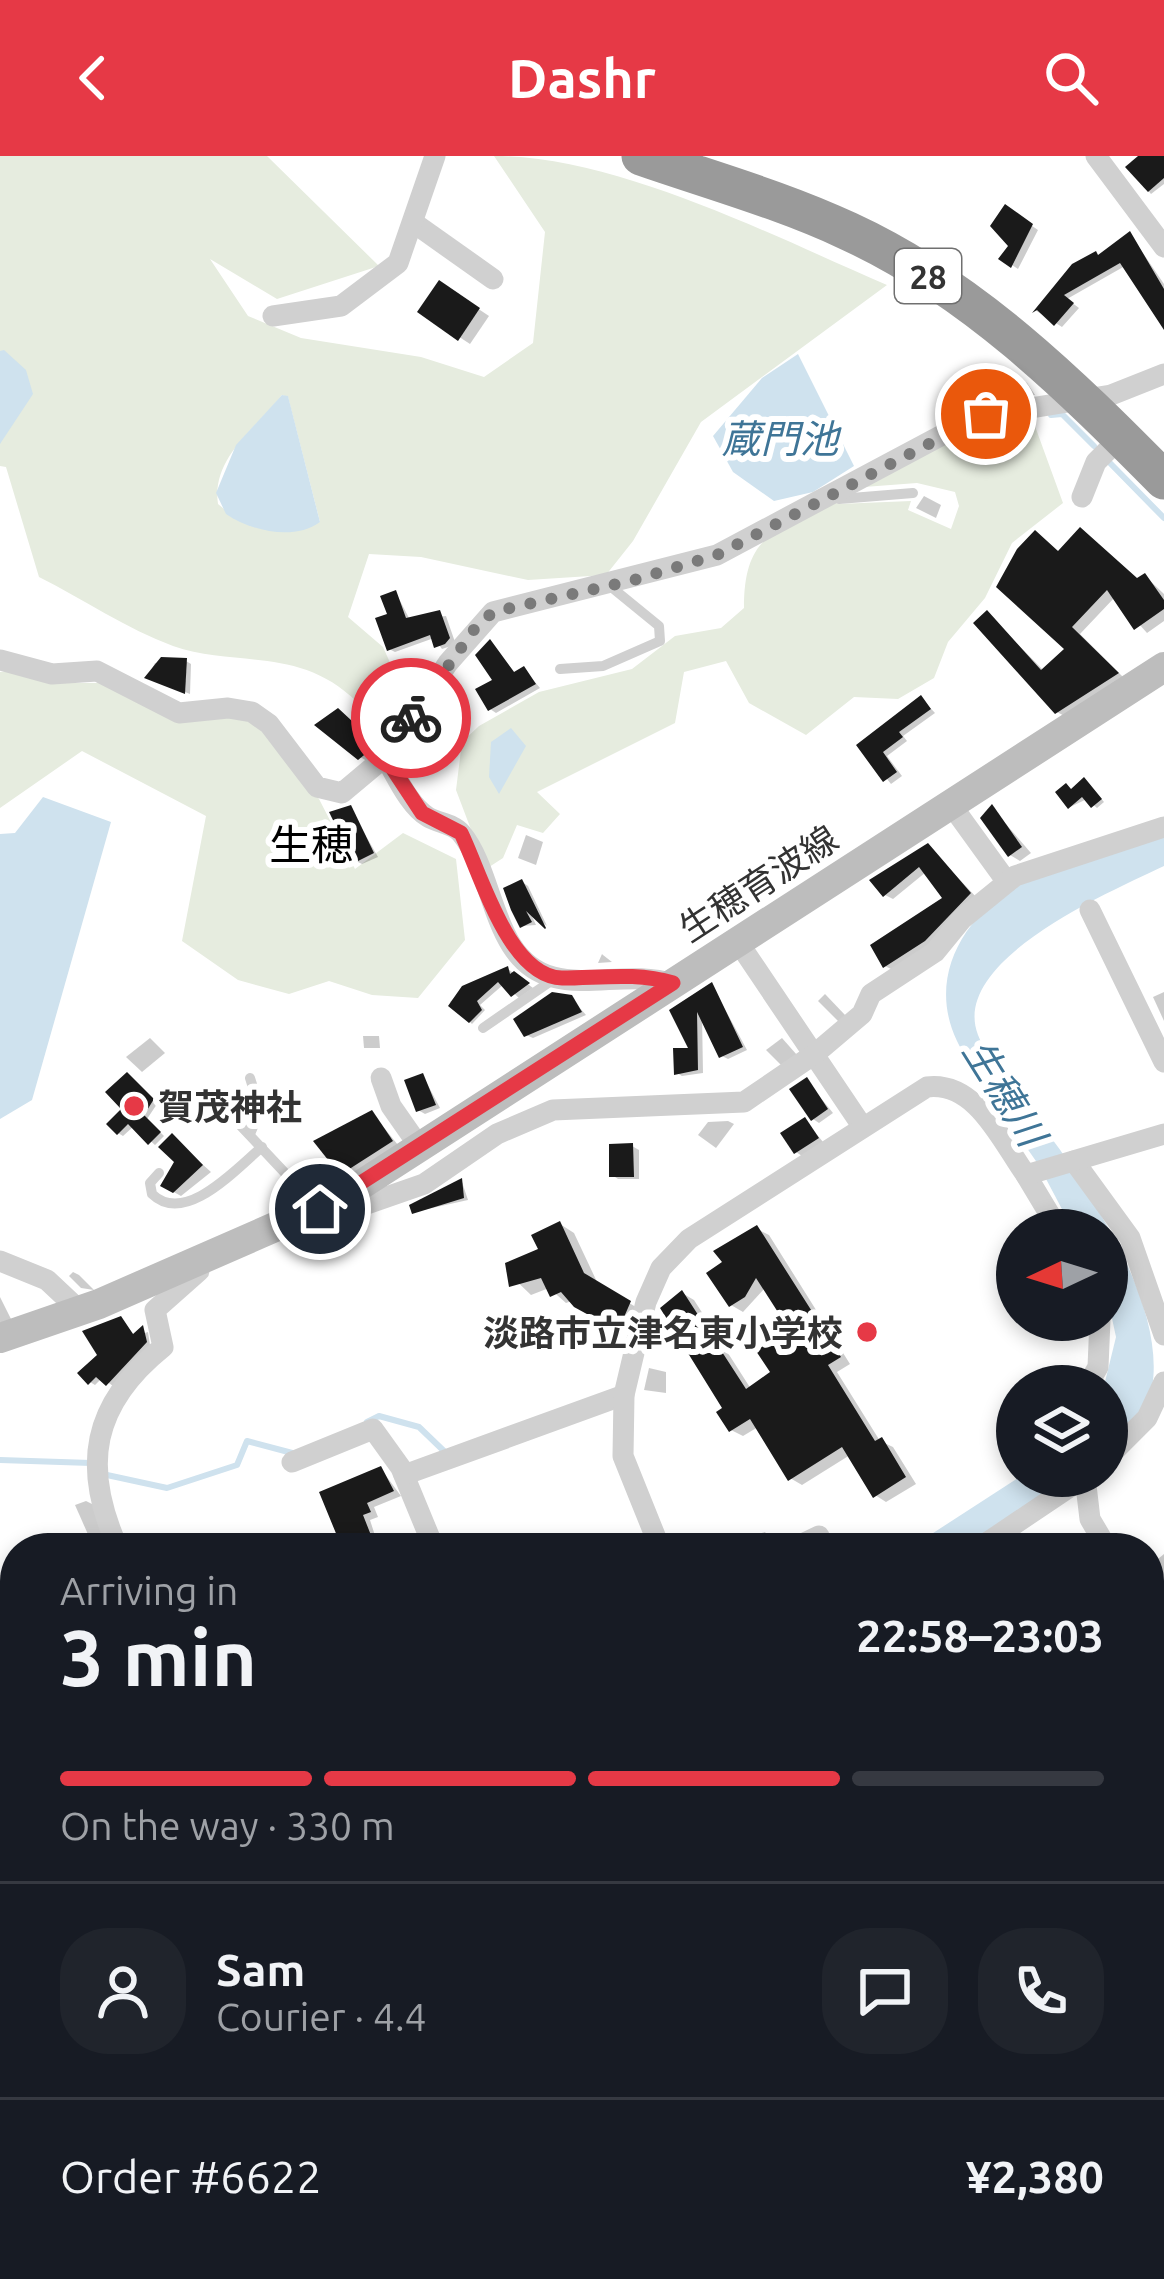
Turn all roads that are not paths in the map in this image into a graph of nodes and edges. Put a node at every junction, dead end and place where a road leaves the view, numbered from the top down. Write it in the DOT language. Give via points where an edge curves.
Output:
graph roads {
  1 [pos="435,156"];
  2 [pos="641,156"];
  3 [pos="1096,156"];
  4 [pos="1117,166"];
  5 [pos="414,224"];
  6 [pos="1164,247"];
  7 [pos="493,279"];
  8 [pos="273,316"];
  9 [pos="1164,374"];
  10 [pos="1084,400"];
  11 [pos="1121,436"];
  12 [pos="1164,479"];
  13 [pos="836,490"];
  14 [pos="913,493"];
  15 [pos="1082,497"];
  16 [pos="610,586"];
  17 [pos="0,660"];
  18 [pos="1164,667"];
  19 [pos="560,669"];
  20 [pos="385,757"];
  21 [pos="952,806"];
  22 [pos="1164,827"];
  23 [pos="1007,882"];
  24 [pos="1090,910"];
  25 [pos="738,942"];
  26 [pos="556,978"];
  27 [pos="673,983"];
  28 [pos="483,1028"];
  29 [pos="816,1054"];
  30 [pos="1164,1062"];
  31 [pos="250,1078"];
  32 [pos="381,1078"];
  33 [pos="224,1108"];
  34 [pos="862,1126"];
  35 [pos="250,1134"];
  36 [pos="1164,1134"];
  37 [pos="419,1146"];
  38 [pos="262,1147"];
  39 [pos="1073,1162"];
  40 [pos="159,1173"];
  41 [pos="1032,1173"];
  42 [pos="320,1209"];
  43 [pos="1049,1209"];
  44 [pos="259,1236"];
  45 [pos="210,1256"];
  46 [pos="0,1261"];
  47 [pos="79,1310"];
  48 [pos="1164,1335"];
  49 [pos="0,1338"];
  50 [pos="1164,1382"];
  51 [pos="625,1395"];
  52 [pos="1128,1437"];
  53 [pos="292,1462"];
  54 [pos="404,1474"];
  55 [pos="1056,1497"];
  56 [pos="1088,1497"];
  57 [pos="113,1533"];
  58 [pos="428,1533"];
  59 [pos="654,1533"];
  60 [pos="1002,1533"];
  61 [pos="1098,1533"];
  1 -- 5 [label="street"];
  2 -- 10 [label="highway, 28" via="812,216 899,258 982,312"];
  3 -- 4 [label="street"];
  4 -- 6 [label="street"];
  5 -- 7 [label="street"];
  5 -- 8 [label="street" via="398,263 341,306"];
  9 -- 10 [label="street"];
  10 -- 11 [label="highway, 28"];
  10 -- 13 [label="street" via="976,417"];
  11 -- 12 [label="highway, 28"];
  11 -- 15 [label="street" via="1096,462"];
  13 -- 14 [label="lane" via="839,499"];
  13 -- 16 [label="street" via="717,555"];
  16 -- 19 [label="lane" via="659,626 660,641 603,666"];
  16 -- 20 [label="street" via="502,608 482,620"];
  17 -- 20 [label="street" via="52,674 97,670 179,713 228,708 261,716 309,780 330,793 350,790"];
  18 -- 21 [label="main road, 生穂育波線"];
  20 -- 26 [label="street" via="422,813 461,833 508,942"];
  21 -- 23 [label="street"];
  21 -- 25 [label="main road, 生穂育波線"];
  22 -- 23 [label="street"];
  23 -- 29 [label="street" via="935,952 871,994 862,1014"];
  24 -- 30 [label="street"];
  25 -- 27 [label="main road, 生穂育波線"];
  25 -- 29 [label="street"];
  26 -- 27 [label="street"];
  26 -- 28 [label="lane"];
  27 -- 37 [label="main road, 生穂育波線"];
  29 -- 34 [label="street"];
  29 -- 44 [label="street" via="744,1102 553,1110 497,1134 413,1189"];
  31 -- 35 [label="lane" via="260,1110"];
  32 -- 37 [label="street"];
  33 -- 35 [label="lane"];
  34 -- 41 [label="street" via="920,1089 946,1086 970,1098"];
  34 -- 51 [label="street" via="689,1239 661,1268"];
  35 -- 38 [label="lane"];
  36 -- 39 [label="street"];
  37 -- 42 [label="main road, 生穂育波線"];
  38 -- 40 [label="lane" via="179,1206 152,1194"];
  38 -- 42 [label="lane"];
  39 -- 41 [label="street"];
  39 -- 48 [label="street" via="1130,1238"];
  41 -- 43 [label="street"];
  42 -- 44 [label="main road, 生穂育波線"];
  44 -- 45 [label="main road, 生穂育波線"];
  45 -- 47 [label="main road, 生穂育波線"];
  45 -- 57 [label="street" via="155,1310 163,1347 124,1380 106,1420 97,1486"];
  46 -- 47 [label="street" via="47,1280"];
  47 -- 49 [label="main road, 生穂育波線"];
  50 -- 52 [label="street"];
  51 -- 54 [label="street"];
  51 -- 59 [label="street" via="623,1456"];
  53 -- 54 [label="street" via="370,1428"];
  54 -- 58 [label="street"];
  55 -- 60 [label="street"];
  56 -- 61 [label="street"];
}
